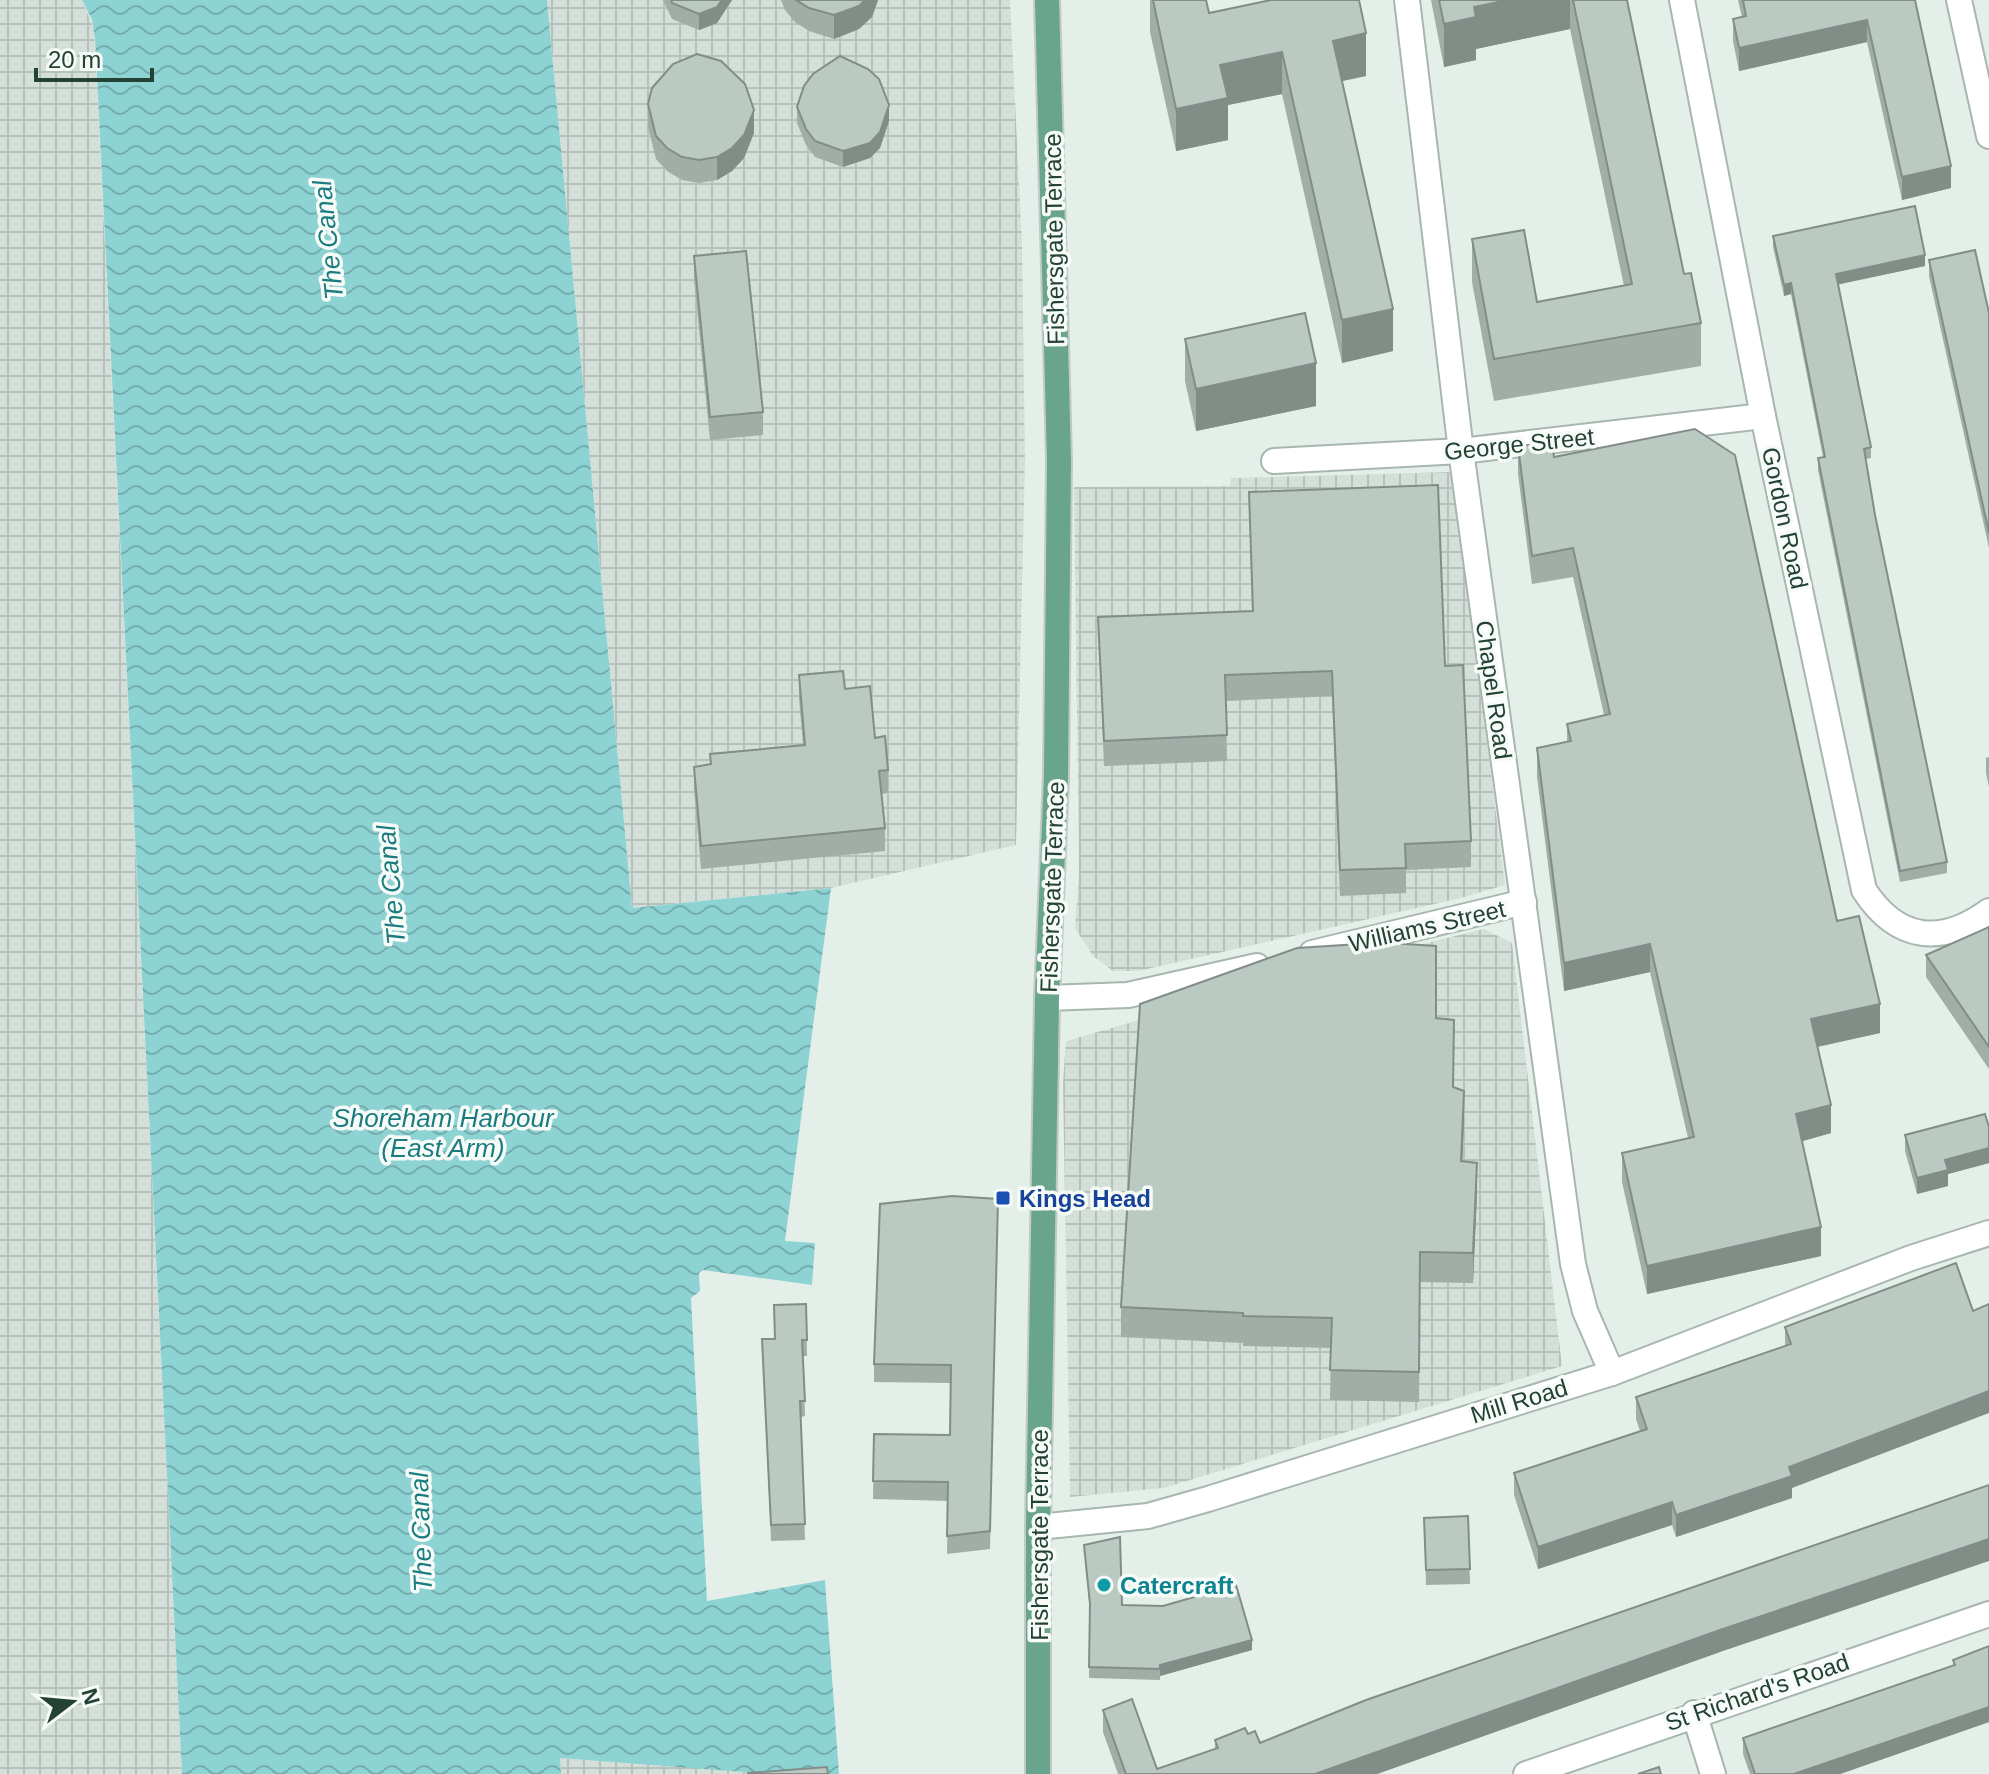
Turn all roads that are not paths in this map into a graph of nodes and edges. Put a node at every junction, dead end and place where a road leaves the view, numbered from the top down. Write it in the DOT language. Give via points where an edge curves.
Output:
graph roads {
  1 [pos="1047,0"];
  2 [pos="1407,0"];
  3 [pos="1682,0"];
  4 [pos="1959,0"];
  5 [pos="1989,136"];
  6 [pos="1763,416"];
  7 [pos="1461,451"];
  8 [pos="1274,461"];
  9 [pos="1524,902"];
  10 [pos="1989,911"];
  11 [pos="1047,998"];
  12 [pos="1989,1233"];
  13 [pos="1612,1373"];
  14 [pos="1038,1527"];
  15 [pos="1989,1614"];
  16 [pos="1694,1713"];
  17 [pos="1038,1774"];
  18 [pos="1526,1774"];
  19 [pos="1713,1774"];
  1 -- 11 [label="main road, Fishersgate Terrace" via="1059,460 1056,776"];
  2 -- 7 [label="street, Chapel Road"];
  3 -- 6 [label="street, Gordon Road"];
  4 -- 5 [label="street"];
  6 -- 7 [label="street, George Street"];
  6 -- 10 [label="street, Gordon Road" via="1864,890 1890,921 1920,933 1956,931"];
  7 -- 8 [label="street, George Street"];
  7 -- 9 [label="street, Chapel Road"];
  9 -- 11 [label="street, Williams Street" via="1128,995"];
  9 -- 13 [label="street, Chapel Road" via="1573,1264 1585,1311"];
  11 -- 14 [label="main road, Fishersgate Terrace"];
  12 -- 13 [label="street, Mill Road"];
  13 -- 14 [label="street, Mill Road" via="1148,1516"];
  14 -- 17 [label="main road, Fishersgate Terrace"];
  15 -- 16 [label="street, St Richard's Road"];
  16 -- 18 [label="street, St Richard's Road"];
  16 -- 19 [label="street"];
}
